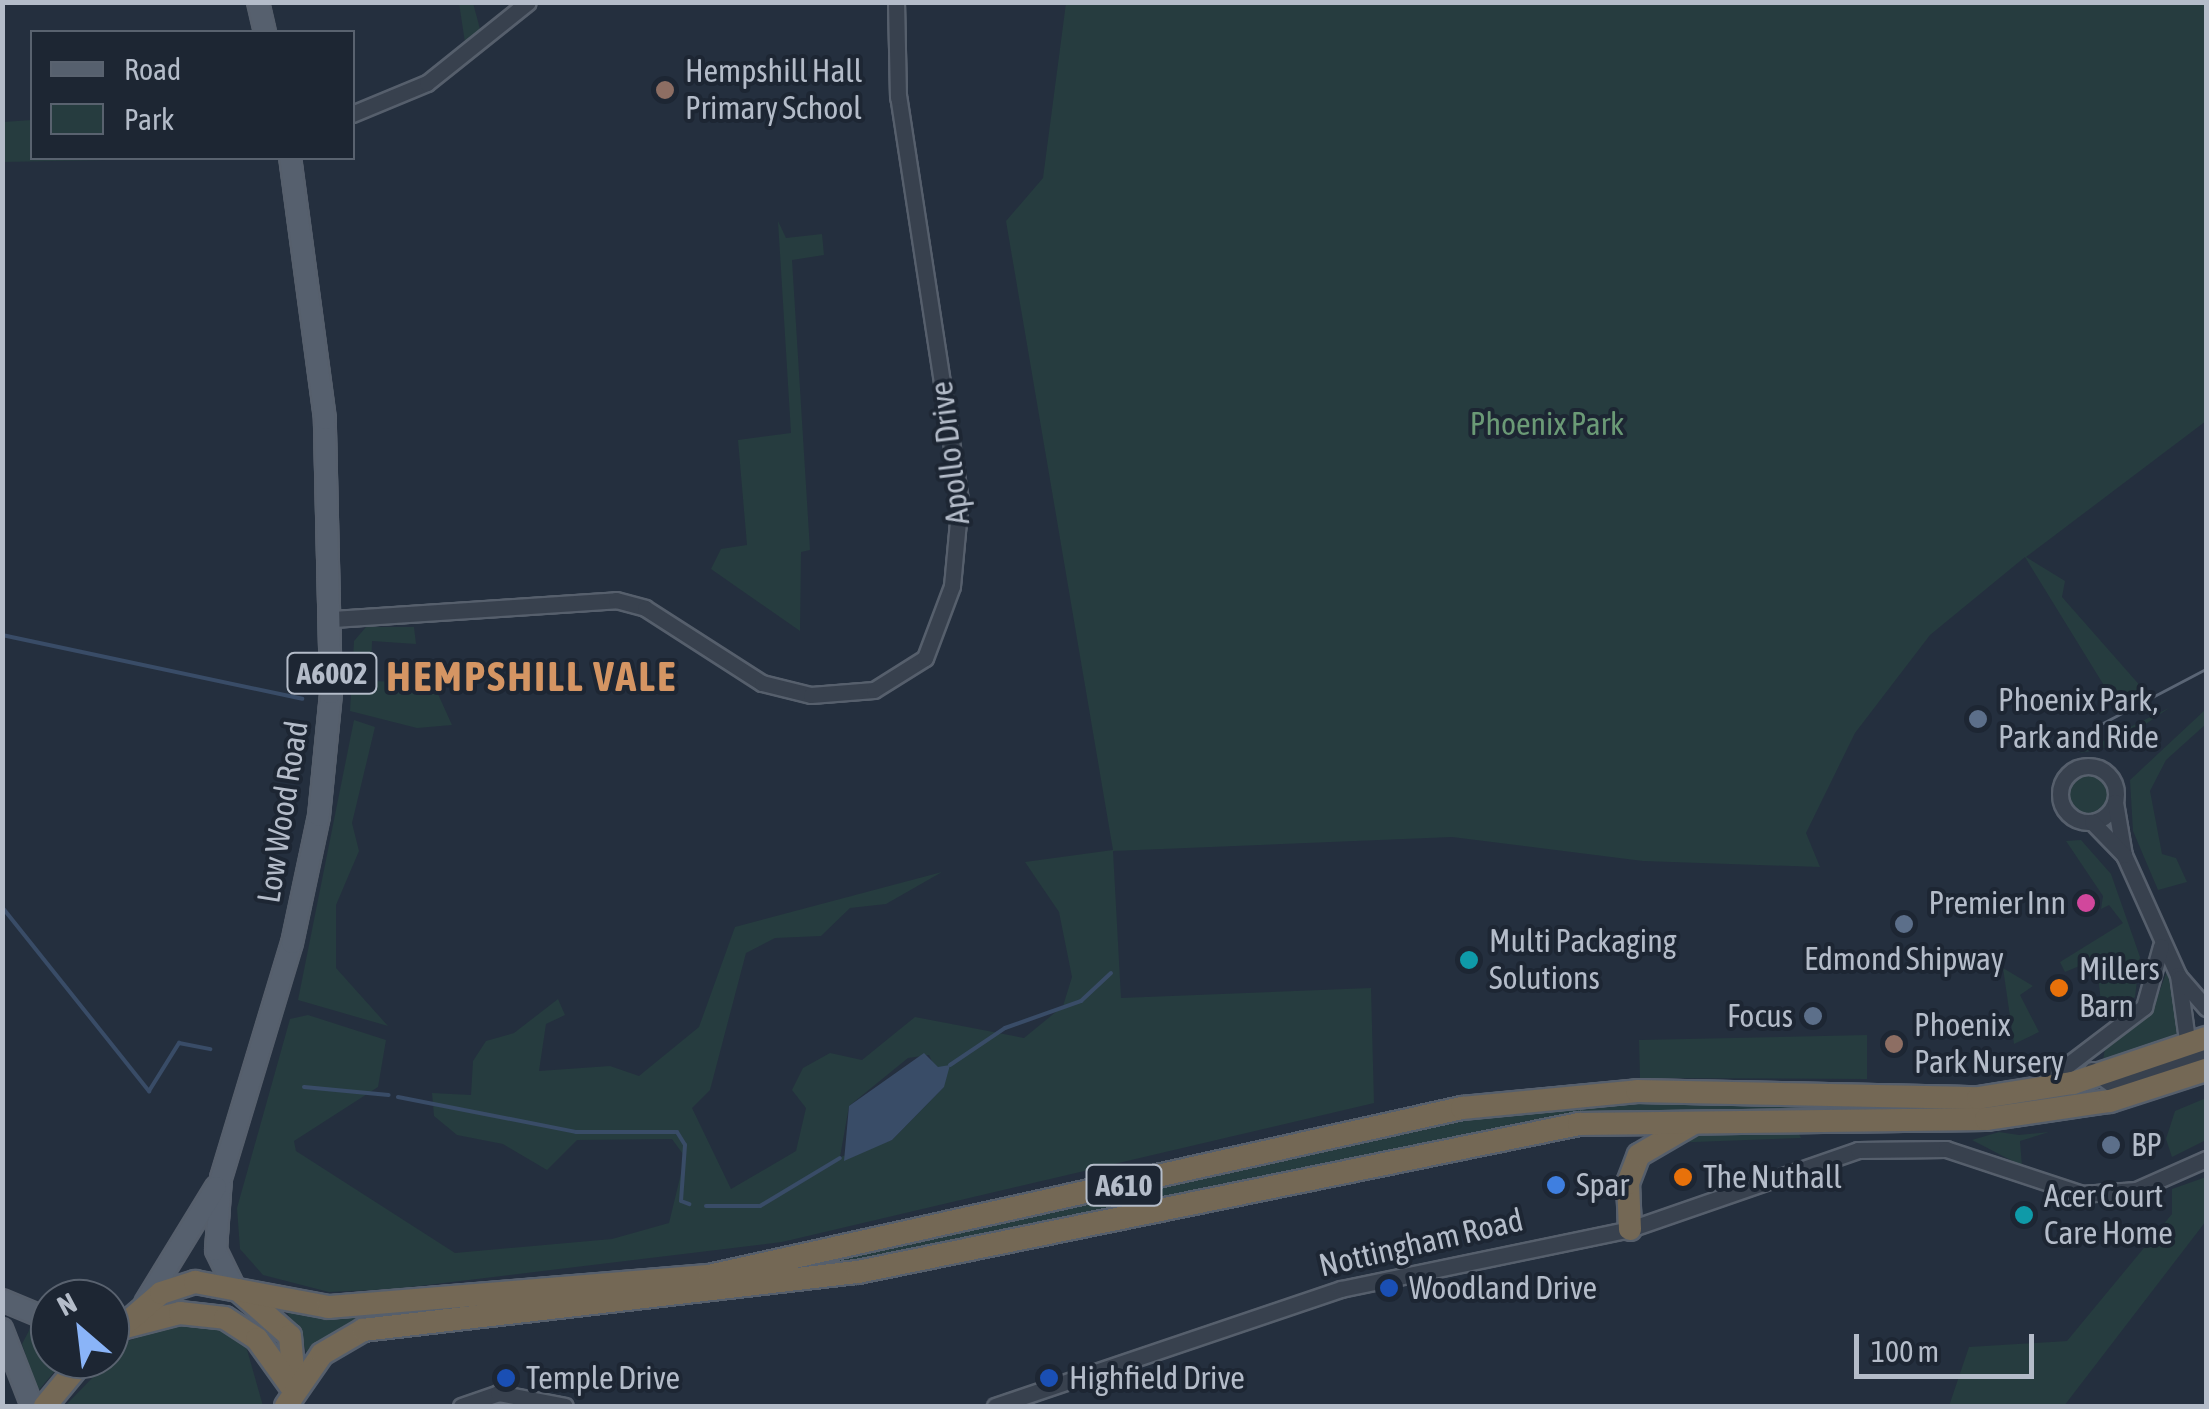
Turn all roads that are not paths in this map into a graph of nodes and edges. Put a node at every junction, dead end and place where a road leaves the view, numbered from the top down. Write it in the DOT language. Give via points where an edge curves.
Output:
graph roads {
  1 [pos="258,2"];
  2 [pos="528,2"];
  3 [pos="896,2"];
  4 [pos="265,30"];
  5 [pos="355,113"];
  6 [pos="290,160"];
  7 [pos="333,618"];
  8 [pos="2115,802"];
  9 [pos="2092,822"];
  10 [pos="2124,855"];
  11 [pos="2162,946"];
  12 [pos="2178,975"];
  13 [pos="2206,1008"];
  14 [pos="2092,1052"];
  15 [pos="2200,1057"];
  16 [pos="2094,1077"];
  17 [pos="2031,1091"];
  18 [pos="1709,1117"];
  19 [pos="1620,1121"];
  20 [pos="1639,1156"];
  21 [pos="2206,1160"];
  22 [pos="221,1178"];
  23 [pos="1630,1229"];
  24 [pos="232,1283"];
  25 [pos="2,1300"];
  26 [pos="144,1305"];
  27 [pos="30,1312"];
  28 [pos="130,1318"];
  29 [pos="130,1329"];
  30 [pos="2,1330"];
  31 [pos="67,1379"];
  32 [pos="292,1403"];
  33 [pos="32,1406"];
  34 [pos="45,1406"];
  35 [pos="461,1406"];
  36 [pos="565,1406"];
  37 [pos="995,1406"];
  1 -- 4 [label="main road"];
  2 -- 5 [label="street" via="426,83"];
  3 -- 7 [label="street, Apollo Drive" via="898,96 960,500 952,586 925,658 874,690 811,695 762,683 645,608 616,600"];
  6 -- 7 [label="main road, Low Wood Road / A6002" via="325,418"];
  7 -- 22 [label="main road, Low Wood Road / A6002" via="319,816 292,943"];
  8 -- 9 [label="street"];
  8 -- 9 [label="street" via="2114,782 2098,768 2068,775 2064,807"];
  8 -- 10 [label="street"];
  9 -- 10 [label="street"];
  10 -- 11 [label="street"];
  11 -- 12 [label="street"];
  11 -- 14 [label="street" via="2148,1000"];
  12 -- 13 [label="street"];
  12 -- 15 [label="street"];
  14 -- 16 [label="street"];
  14 -- 17 [label="street"];
  15 -- 16 [label="highway, A610"];
  15 -- 18 [label="highway, A610" via="2096,1104 1986,1119"];
  16 -- 17 [label="highway, A610"];
  17 -- 24 [label="highway, A610" via="1520,1099 709,1276 329,1307"];
  18 -- 19 [label="highway, A610"];
  18 -- 20 [label="highway"];
  19 -- 20 [label="highway"];
  19 -- 32 [label="highway, A610" via="1386,1158 858,1272 362,1330 322,1354"];
  20 -- 23 [label="highway" via="1628,1183"];
  21 -- 23 [label="street, Nottingham Road" via="2136,1190 2082,1194 1946,1149 1870,1148"];
  22 -- 24 [label="main road, Low Wood Road / A6002" via="216,1250"];
  22 -- 26 [label="main road, A6002"];
  23 -- 37 [label="street, Nottingham Road" via="1341,1289"];
  24 -- 26 [label="highway, A610" via="177,1286"];
  24 -- 32 [label="highway" via="290,1336"];
  25 -- 27 [label="main road"];
  26 -- 28 [label="highway, A610"];
  29 -- 32 [label="highway" via="201,1312 240,1326 272,1361"];
  30 -- 33 [label="main road"];
  31 -- 34 [label="highway"];
  35 -- 36 [label="street" via="498,1392"];
}
